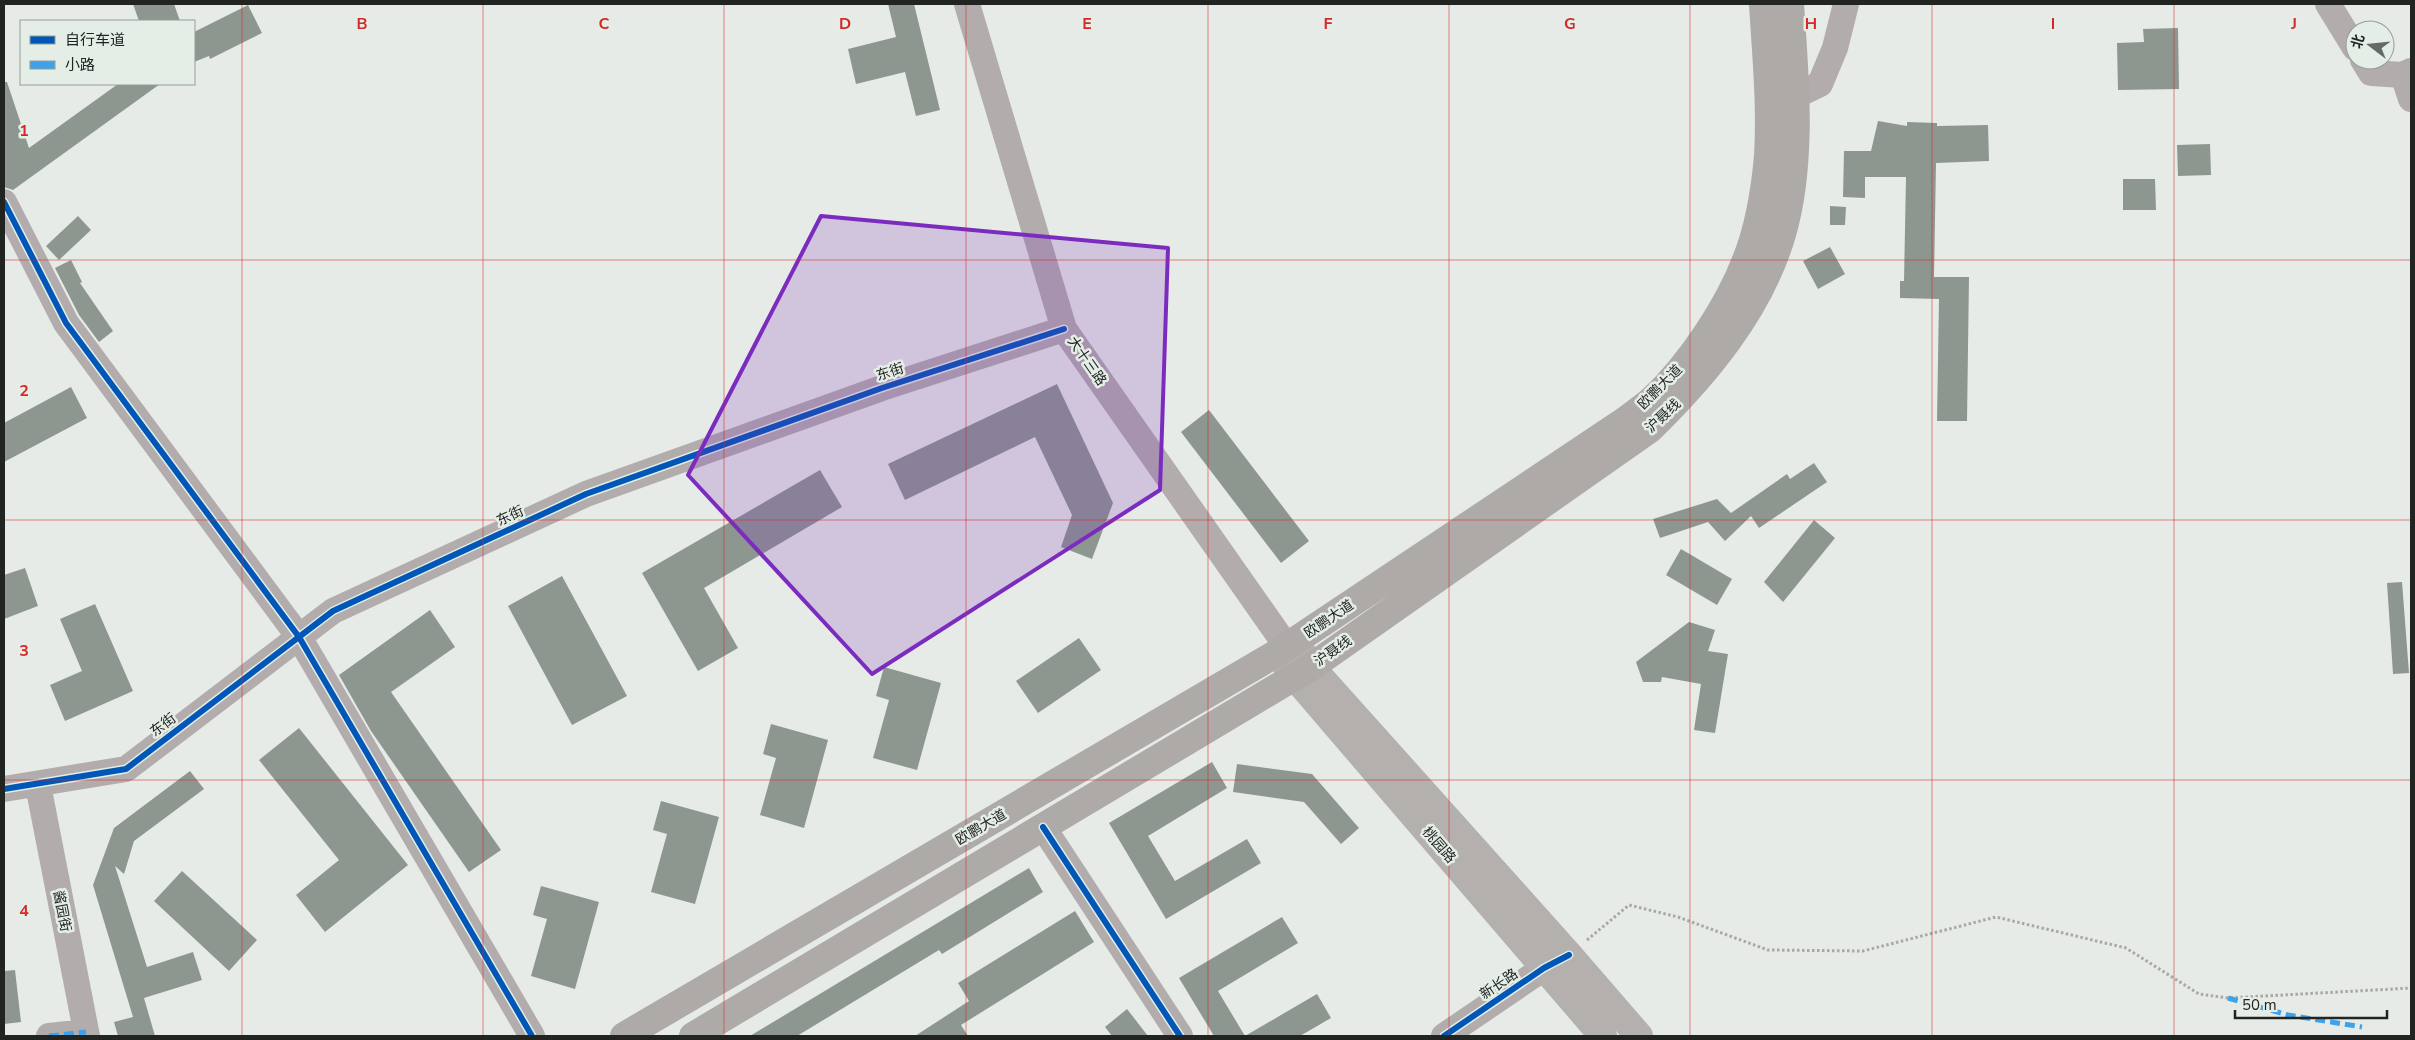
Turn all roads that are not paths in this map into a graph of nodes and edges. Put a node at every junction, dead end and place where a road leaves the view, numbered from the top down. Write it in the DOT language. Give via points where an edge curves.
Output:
graph roads {
  1 [pos="967,4"];
  2 [pos="1764,4"];
  3 [pos="1790,4"];
  4 [pos="1846,4"];
  5 [pos="2328,4"];
  6 [pos="2345,32"];
  7 [pos="2369,70"];
  8 [pos="2408,81"];
  9 [pos="1796,96"];
  10 [pos="4,202"];
  11 [pos="1064,329"];
  12 [pos="299,637"];
  13 [pos="1286,647"];
  14 [pos="1303,672"];
  15 [pos="38,785"];
  16 [pos="4,789"];
  17 [pos="1043,827"];
  18 [pos="1569,955"];
  19 [pos="1544,968"];
  20 [pos="86,1034"];
  21 [pos="49,1036"];
  22 [pos="532,1036"];
  23 [pos="624,1036"];
  24 [pos="693,1036"];
  25 [pos="1180,1036"];
  26 [pos="1444,1036"];
  27 [pos="1603,1036"];
  28 [pos="1638,1036"];
  1 -- 11 [label="street, 大十三路"];
  2 -- 13 [label="highway, 欧鹏大道" via="1769,105 1768,156 1762,204 1746,260 1712,325 1653,398 1620,424"];
  3 -- 9 [label="highway, 沪聂线"];
  4 -- 9 [label="street" via="1835,48 1820,84"];
  5 -- 6 [label="street"];
  7 -- 8 [label="street"];
  9 -- 14 [label="highway, 沪聂线" via="1791,182 1782,234 1766,275 1745,313 1710,365 1681,399 1650,430 1622,451"];
  10 -- 12 [label="street" via="66,323"];
  11 -- 12 [label="street, 东街" via="882,388 586,494 334,611"];
  11 -- 13 [label="street, 大十三路"];
  12 -- 15 [label="street, 东街" via="126,769"];
  12 -- 22 [label="street"];
  13 -- 14 [label="main road, 桃园路"];
  13 -- 23 [label="highway, 欧鹏大道"];
  14 -- 17 [label="highway"];
  14 -- 18 [label="main road"];
  14 -- 19 [label="main road, 桃园路"];
  15 -- 16 [label="street, 东街"];
  15 -- 20 [label="street, 酱园街"];
  17 -- 24 [label="highway"];
  17 -- 25 [label="street"];
  18 -- 19 [label="street, 新长路"];
  18 -- 28 [label="main road"];
  19 -- 26 [label="street, 新长路"];
  19 -- 27 [label="main road, 桃园路"];
  20 -- 21 [label="street"];
}
